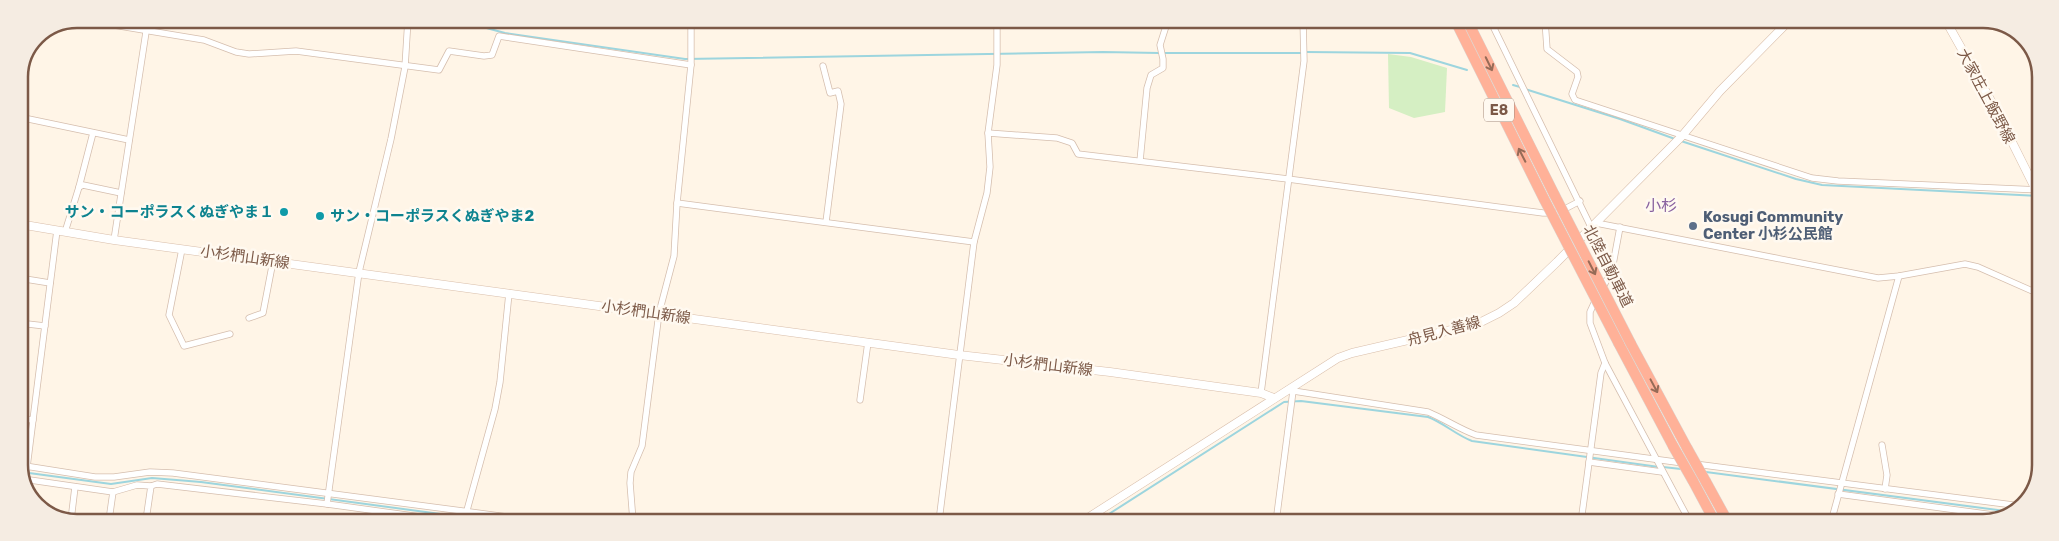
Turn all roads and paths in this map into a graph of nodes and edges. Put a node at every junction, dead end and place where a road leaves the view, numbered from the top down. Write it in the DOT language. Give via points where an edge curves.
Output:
graph roads {
  1 [pos="139,28"];
  2 [pos="407,28"];
  3 [pos="691,28"];
  4 [pos="997,28"];
  5 [pos="1166,28"];
  6 [pos="1303,28"];
  7 [pos="1459,28"];
  8 [pos="1471,28"];
  9 [pos="1494,28"];
  10 [pos="1545,28"];
  11 [pos="1782,28"];
  12 [pos="1950,28"];
  13 [pos="146,29"];
  14 [pos="690,65"];
  15 [pos="823,66"];
  16 [pos="404,67"];
  17 [pos="28,119"];
  18 [pos="93,133"];
  19 [pos="988,133"];
  20 [pos="1682,136"];
  21 [pos="129,140"];
  22 [pos="1140,161"];
  23 [pos="1288,179"];
  24 [pos="2031,179"];
  25 [pos="79,187"];
  26 [pos="2031,192"];
  27 [pos="122,193"];
  28 [pos="1549,196"];
  29 [pos="1580,201"];
  30 [pos="677,203"];
  31 [pos="826,222"];
  32 [pos="1594,224"];
  33 [pos="28,226"];
  34 [pos="1620,227"];
  35 [pos="61,231"];
  36 [pos="114,240"];
  37 [pos="974,242"];
  38 [pos="182,249"];
  39 [pos="273,261"];
  40 [pos="1612,270"];
  41 [pos="359,272"];
  42 [pos="1899,276"];
  43 [pos="28,279"];
  44 [pos="50,282"];
  45 [pos="2032,291"];
  46 [pos="510,293"];
  47 [pos="659,313"];
  48 [pos="249,318"];
  49 [pos="28,324"];
  50 [pos="45,326"];
  51 [pos="230,334"];
  52 [pos="868,342"];
  53 [pos="959,355"];
  54 [pos="1605,363"];
  55 [pos="1290,391"];
  56 [pos="1261,393"];
  57 [pos="1274,398"];
  58 [pos="860,400"];
  59 [pos="28,419"];
  60 [pos="33,420"];
  61 [pos="1882,445"];
  62 [pos="1590,450"];
  63 [pos="28,458"];
  64 [pos="1656,460"];
  65 [pos="1588,462"];
  66 [pos="28,466"];
  67 [pos="1662,472"];
  68 [pos="30,481"];
  69 [pos="1841,483"];
  70 [pos="151,486"];
  71 [pos="75,487"];
  72 [pos="1885,489"];
  73 [pos="113,492"];
  74 [pos="329,493"];
  75 [pos="1838,494"];
  76 [pos="327,504"];
  77 [pos="2009,505"];
  78 [pos="465,511"];
  79 [pos="72,514"];
  80 [pos="110,514"];
  81 [pos="147,514"];
  82 [pos="399,514"];
  83 [pos="465,514"];
  84 [pos="487,514"];
  85 [pos="632,514"];
  86 [pos="940,514"];
  87 [pos="1094,514"];
  88 [pos="1277,514"];
  89 [pos="1582,514"];
  90 [pos="1686,514"];
  91 [pos="1711,514"];
  92 [pos="1724,514"];
  93 [pos="1833,514"];
  94 [pos="1984,514"];
  1 -- 13 [label="street"];
  2 -- 16 [label="street"];
  3 -- 14 [label="street"];
  4 -- 19 [label="street" via="998,65"];
  5 -- 22 [label="street" via="1160,46 1162,68 1151,75 1147,88"];
  6 -- 23 [label="street" via="1304,60"];
  28 -- 7 [label="highway, 北陸自動車道 / E8, one-way"];
  8 -- 28 [label="highway, 北陸自動車道 / E8, one-way"];
  9 -- 29 [label="street"];
  10 -- 20 [label="street" via="1547,49 1577,72 1572,94 1575,100"];
  11 -- 20 [label="main road, 舟見入善線" via="1720,91"];
  12 -- 24 [label="main road, 大家庄上飯野線"];
  13 -- 16 [label="street" via="204,40 249,54 296,51"];
  13 -- 21 [label="street"];
  14 -- 16 [label="street" via="499,36 492,55 449,51 439,70"];
  14 -- 30 [label="street"];
  15 -- 31 [label="street" via="830,93 838,91 842,104"];
  16 -- 41 [label="street" via="389,150"];
  17 -- 18 [label="street"];
  18 -- 21 [label="street"];
  18 -- 25 [label="street"];
  19 -- 22 [label="street" via="1057,138 1072,143 1078,154"];
  19 -- 37 [label="street" via="990,167 987,193"];
  20 -- 26 [label="street" via="1812,178"];
  20 -- 32 [label="main road, 舟見入善線"];
  21 -- 27 [label="street"];
  22 -- 23 [label="street"];
  23 -- 29 [label="street" via="1542,213 1557,213"];
  23 -- 56 [label="street"];
  25 -- 27 [label="street" via="83,185"];
  25 -- 35 [label="street"];
  27 -- 36 [label="street"];
  28 -- 91 [label="highway, 北陸自動車道 / E8, bridge" via="1619,344"];
  28 -- 92 [label="highway, 北陸自動車道 / E8, one-way, bridge"];
  29 -- 32 [label="street"];
  30 -- 31 [label="street"];
  30 -- 47 [label="street" via="674,256"];
  31 -- 37 [label="street"];
  32 -- 34 [label="street"];
  32 -- 40 [label="street"];
  32 -- 55 [label="main road, 舟見入善線" via="1526,293 1499,313 1477,324 1352,353 1328,364"];
  33 -- 35 [label="main road, 小杉椚山新線"];
  34 -- 40 [label="street"];
  34 -- 42 [label="street" via="1864,276"];
  35 -- 36 [label="main road, 小杉椚山新線"];
  35 -- 44 [label="street"];
  36 -- 38 [label="main road, 小杉椚山新線"];
  37 -- 53 [label="street"];
  38 -- 39 [label="main road, 小杉椚山新線"];
  38 -- 51 [label="street" via="169,315 184,346"];
  39 -- 41 [label="main road, 小杉椚山新線"];
  39 -- 48 [label="street" via="263,313"];
  40 -- 54 [label="street" via="1590,312 1590,323"];
  41 -- 46 [label="main road, 小杉椚山新線"];
  41 -- 74 [label="street"];
  42 -- 45 [label="street" via="1965,264"];
  42 -- 69 [label="street"];
  43 -- 44 [label="street"];
  44 -- 50 [label="street"];
  46 -- 47 [label="main road, 小杉椚山新線"];
  46 -- 78 [label="street" via="495,409"];
  47 -- 52 [label="main road, 小杉椚山新線"];
  47 -- 85 [label="street" via="642,446 630,483"];
  49 -- 50 [label="street"];
  50 -- 60 [label="street"];
  52 -- 53 [label="main road, 小杉椚山新線"];
  52 -- 58 [label="street"];
  53 -- 56 [label="main road, 小杉椚山新線"];
  53 -- 86 [label="street"];
  54 -- 62 [label="street" via="1600,372"];
  54 -- 64 [label="street"];
  55 -- 57 [label="main road, 舟見入善線"];
  55 -- 62 [label="street" via="1428,412 1476,435"];
  55 -- 88 [label="street"];
  56 -- 57 [label="main road, 小杉椚山新線"];
  57 -- 87 [label="main road, 舟見入善線"];
  59 -- 60 [label="street"];
  60 -- 63 [label="street"];
  61 -- 72 [label="street" via="1887,475"];
  62 -- 64 [label="street"];
  62 -- 65 [label="street"];
  64 -- 67 [label="street"];
  64 -- 69 [label="street"];
  65 -- 67 [label="street"];
  65 -- 89 [label="street"];
  66 -- 74 [label="street" via="95,477 173,473"];
  67 -- 90 [label="street"];
  68 -- 71 [label="street"];
  69 -- 72 [label="street"];
  69 -- 75 [label="street"];
  70 -- 73 [label="street" via="138,485"];
  70 -- 76 [label="street" via="238,492"];
  70 -- 81 [label="street"];
  71 -- 73 [label="street"];
  71 -- 79 [label="street"];
  72 -- 77 [label="street"];
  73 -- 80 [label="street"];
  74 -- 76 [label="street"];
  74 -- 78 [label="street"];
  75 -- 93 [label="street"];
  75 -- 94 [label="street"];
  76 -- 82 [label="street"];
  78 -- 83 [label="street"];
  78 -- 84 [label="street"];
}
